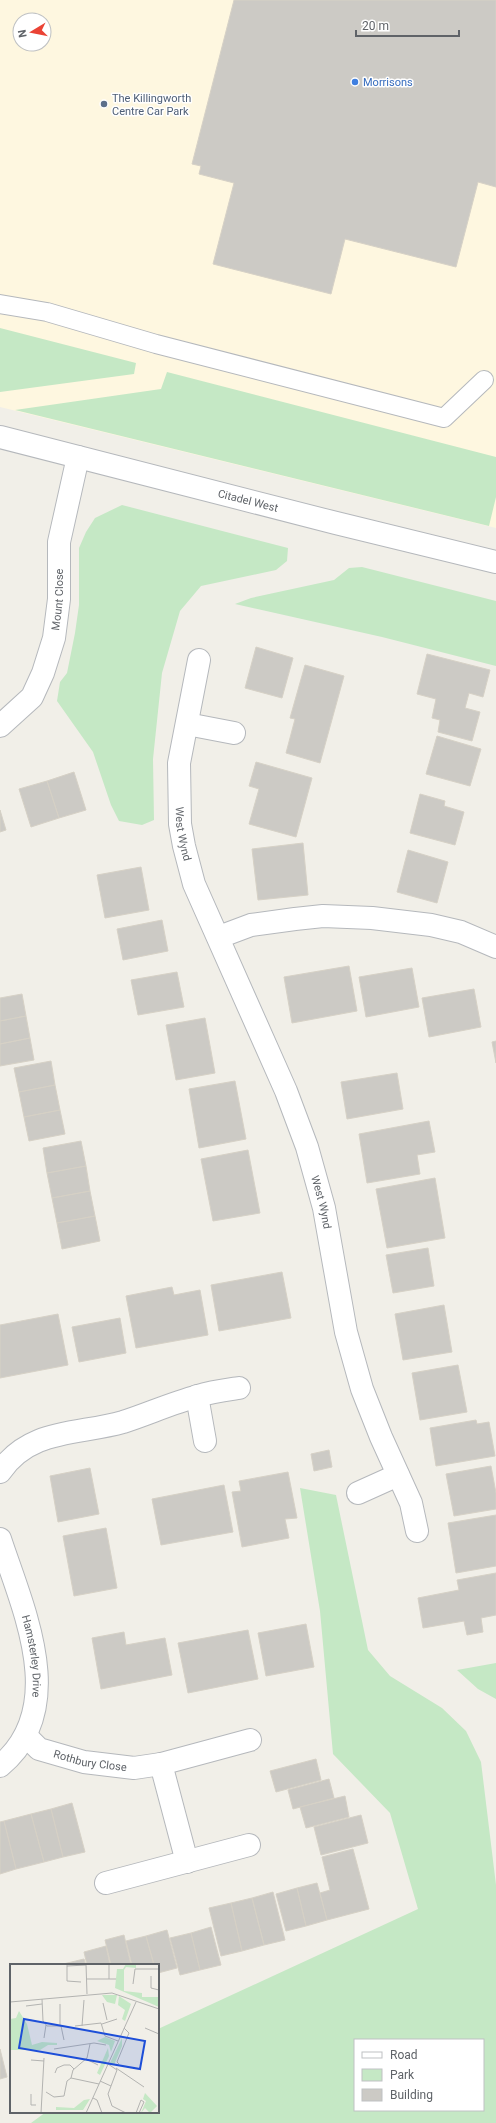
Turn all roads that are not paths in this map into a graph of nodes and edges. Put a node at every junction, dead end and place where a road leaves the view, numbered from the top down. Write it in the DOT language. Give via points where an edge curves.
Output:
graph roads {
  1 [pos="0,304"];
  2 [pos="484,380"];
  3 [pos="0,437"];
  4 [pos="78,457"];
  5 [pos="496,562"];
  6 [pos="199,660"];
  7 [pos="187,724"];
  8 [pos="0,726"];
  9 [pos="234,733"];
  10 [pos="219,937"];
  11 [pos="495,944"];
  12 [pos="239,1388"];
  13 [pos="197,1396"];
  14 [pos="205,1441"];
  15 [pos="0,1472"];
  16 [pos="398,1475"];
  17 [pos="358,1493"];
  18 [pos="417,1532"];
  19 [pos="0,1539"];
  20 [pos="26,1736"];
  21 [pos="250,1740"];
  22 [pos="161,1764"];
  23 [pos="0,1766"];
  24 [pos="250,1845"];
  25 [pos="186,1862"];
  26 [pos="106,1883"];
  1 -- 2 [label="lane" via="48,312 156,344 444,418"];
  3 -- 4 [label="street, Citadel West"];
  4 -- 5 [label="street, Citadel West"];
  4 -- 8 [label="street, Mount Close" via="59,542 59,600 52,645 32,697"];
  6 -- 7 [label="street, West Wynd"];
  7 -- 9 [label="street"];
  7 -- 10 [label="street, West Wynd" via="180,763 179,804 182,839 194,884"];
  10 -- 11 [label="street" via="251,925 322,916 372,918 431,925"];
  10 -- 16 [label="street, West Wynd" via="286,1091 307,1147 324,1208 348,1339 362,1390"];
  12 -- 13 [label="street"];
  13 -- 14 [label="street"];
  13 -- 15 [label="street" via="121,1422 60,1433 24,1448 7,1462"];
  16 -- 17 [label="street"];
  16 -- 18 [label="street, West Wynd" via="411,1503"];
  19 -- 20 [label="street, Hamsterley Drive" via="32,1636 37,1679 34,1710"];
  20 -- 22 [label="street, Rothbury Close" via="39,1749 84,1762 134,1768"];
  20 -- 23 [label="street, Hamsterley Drive"];
  21 -- 22 [label="street, Rothbury Close"];
  22 -- 25 [label="street"];
  24 -- 25 [label="street"];
  25 -- 26 [label="street"];
}
